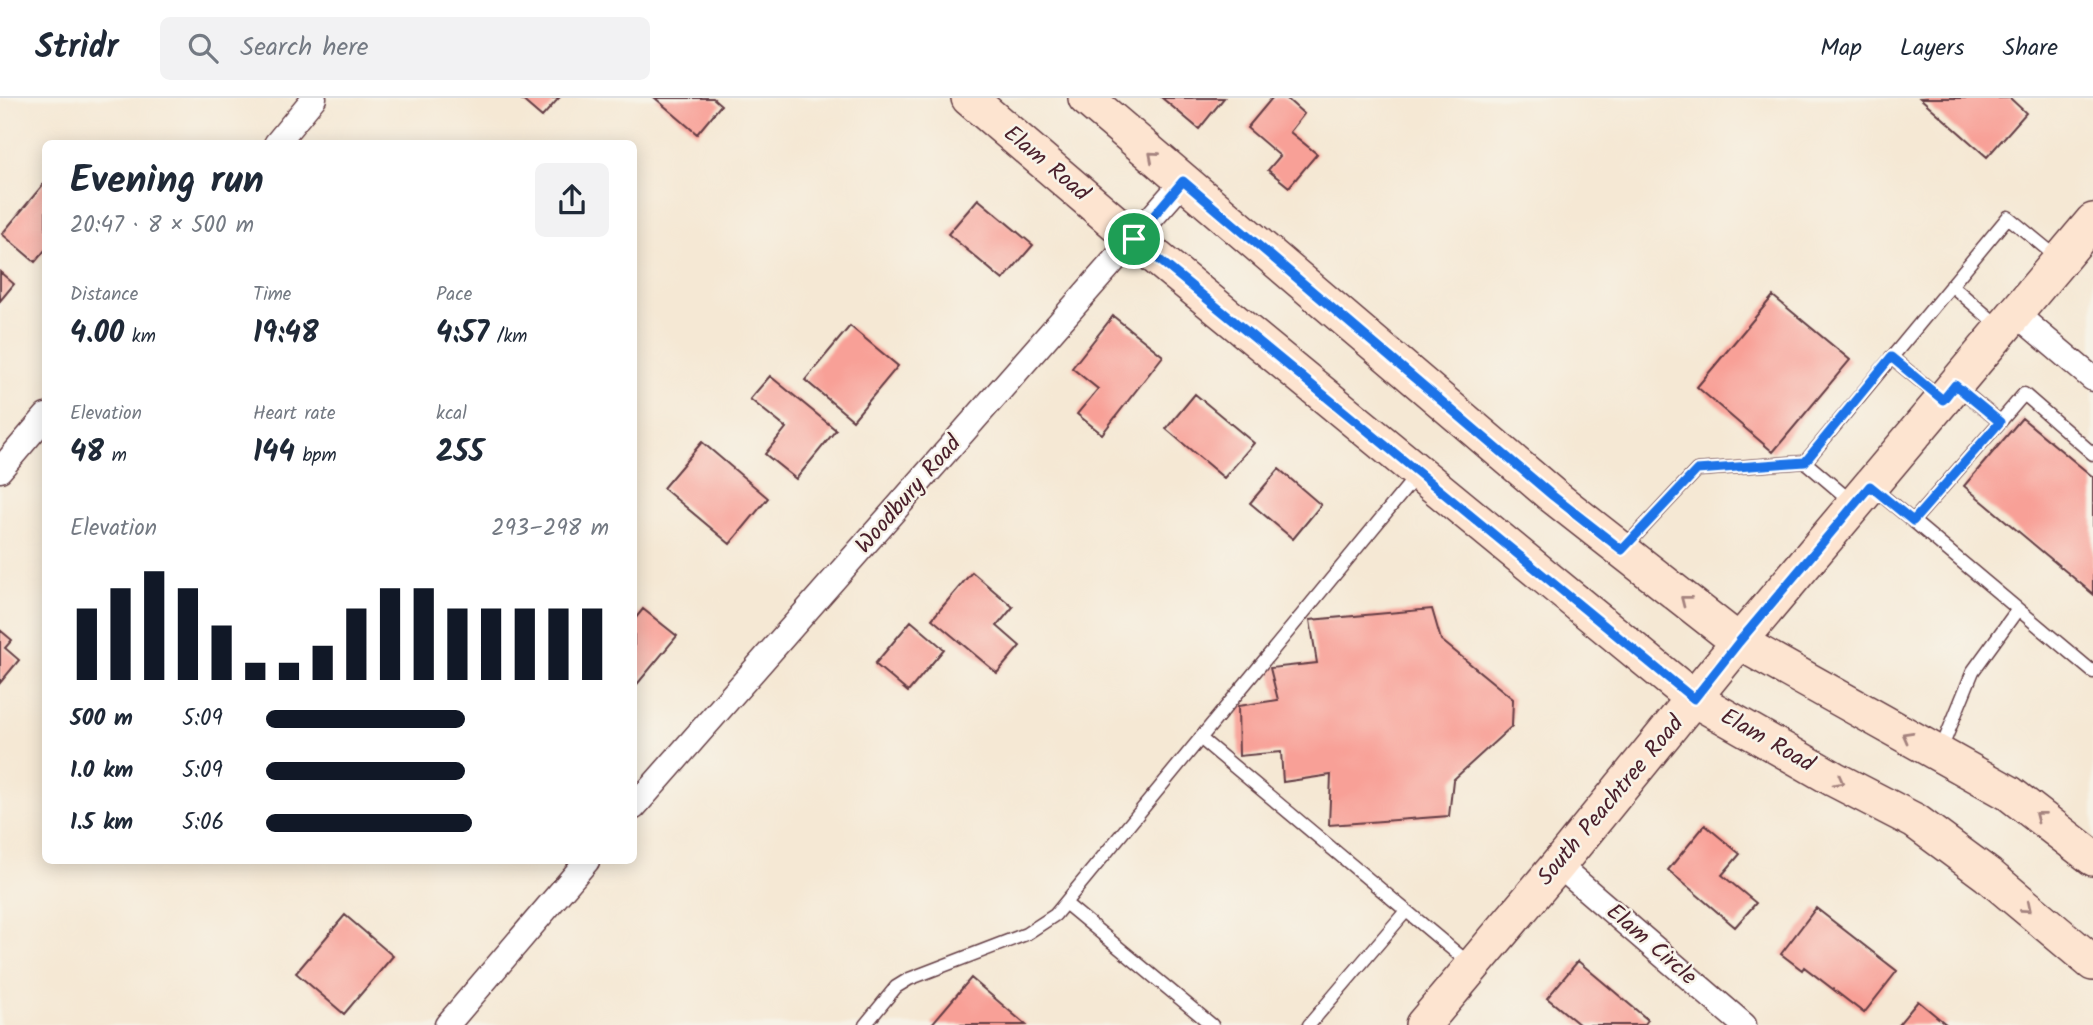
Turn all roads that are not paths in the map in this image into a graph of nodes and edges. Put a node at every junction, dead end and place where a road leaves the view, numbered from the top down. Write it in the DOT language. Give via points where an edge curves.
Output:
graph roads {
  1 [pos="314,98"];
  2 [pos="969,98"];
  3 [pos="1086,98"];
  4 [pos="279,140"];
  5 [pos="1183,181"];
  6 [pos="2093,221"];
  7 [pos="1134,239"];
  8 [pos="2060,260"];
  9 [pos="1951,285"];
  10 [pos="2009,321"];
  11 [pos="1891,357"];
  12 [pos="2093,379"];
  13 [pos="1949,392"];
  14 [pos="42,421"];
  15 [pos="2000,422"];
  16 [pos="2093,454"];
  17 [pos="1805,462"];
  18 [pos="0,470"];
  19 [pos="1419,473"];
  20 [pos="1862,495"];
  21 [pos="1913,521"];
  22 [pos="1622,550"];
  23 [pos="2018,609"];
  24 [pos="1739,642"];
  25 [pos="2093,672"];
  26 [pos="1694,699"];
  27 [pos="1200,738"];
  28 [pos="1939,754"];
  29 [pos="637,804"];
  30 [pos="2093,859"];
  31 [pos="584,864"];
  32 [pos="1558,865"];
  33 [pos="1065,903"];
  34 [pos="1406,911"];
  35 [pos="2093,963"];
  36 [pos="1472,966"];
  37 [pos="447,1025"];
  38 [pos="865,1025"];
  39 [pos="1213,1025"];
  40 [pos="1309,1025"];
  41 [pos="1423,1025"];
  42 [pos="1744,1025"];
  1 -- 4 [label="street"];
  2 -- 7 [label="main road, Elam Road"];
  5 -- 3 [label="main road, one-way"];
  5 -- 7 [label="street, Woodbury Road"];
  5 -- 22 [label="main road"];
  6 -- 8 [label="main road, South Peachtree Road"];
  7 -- 19 [label="main road, Elam Road"];
  7 -- 29 [label="street, Woodbury Road"];
  8 -- 9 [label="lane" via="2008,217"];
  8 -- 10 [label="main road, South Peachtree Road"];
  9 -- 10 [label="lane"];
  9 -- 11 [label="lane"];
  10 -- 12 [label="street"];
  10 -- 13 [label="main road, South Peachtree Road"];
  11 -- 13 [label="lane"];
  11 -- 17 [label="lane"];
  13 -- 15 [label="lane"];
  13 -- 20 [label="main road, South Peachtree Road"];
  14 -- 18 [label="street"];
  15 -- 16 [label="lane" via="2024,394"];
  15 -- 21 [label="lane"];
  17 -- 20 [label="lane"];
  17 -- 22 [label="lane" via="1697,470"];
  19 -- 26 [label="main road, Elam Road"];
  19 -- 27 [label="lane"];
  20 -- 21 [label="lane"];
  20 -- 24 [label="main road, South Peachtree Road"];
  21 -- 23 [label="lane"];
  24 -- 22 [label="main road, one-way"];
  23 -- 25 [label="lane"];
  23 -- 28 [label="lane" via="1973,671"];
  24 -- 26 [label="main road, South Peachtree Road"];
  28 -- 24 [label="main road, one-way"];
  26 -- 32 [label="main road, South Peachtree Road"];
  26 -- 35 [label="main road, Elam Road, one-way" via="1915,821"];
  27 -- 33 [label="lane"];
  27 -- 34 [label="lane"];
  30 -- 28 [label="main road, one-way" via="2009,793"];
  31 -- 37 [label="street"];
  32 -- 36 [label="main road, South Peachtree Road"];
  32 -- 42 [label="street, Elam Circle"];
  33 -- 38 [label="lane" via="1026,934 909,979 896,987"];
  33 -- 39 [label="lane"];
  34 -- 36 [label="lane"];
  34 -- 40 [label="lane"];
  36 -- 41 [label="main road, South Peachtree Road"];
}
